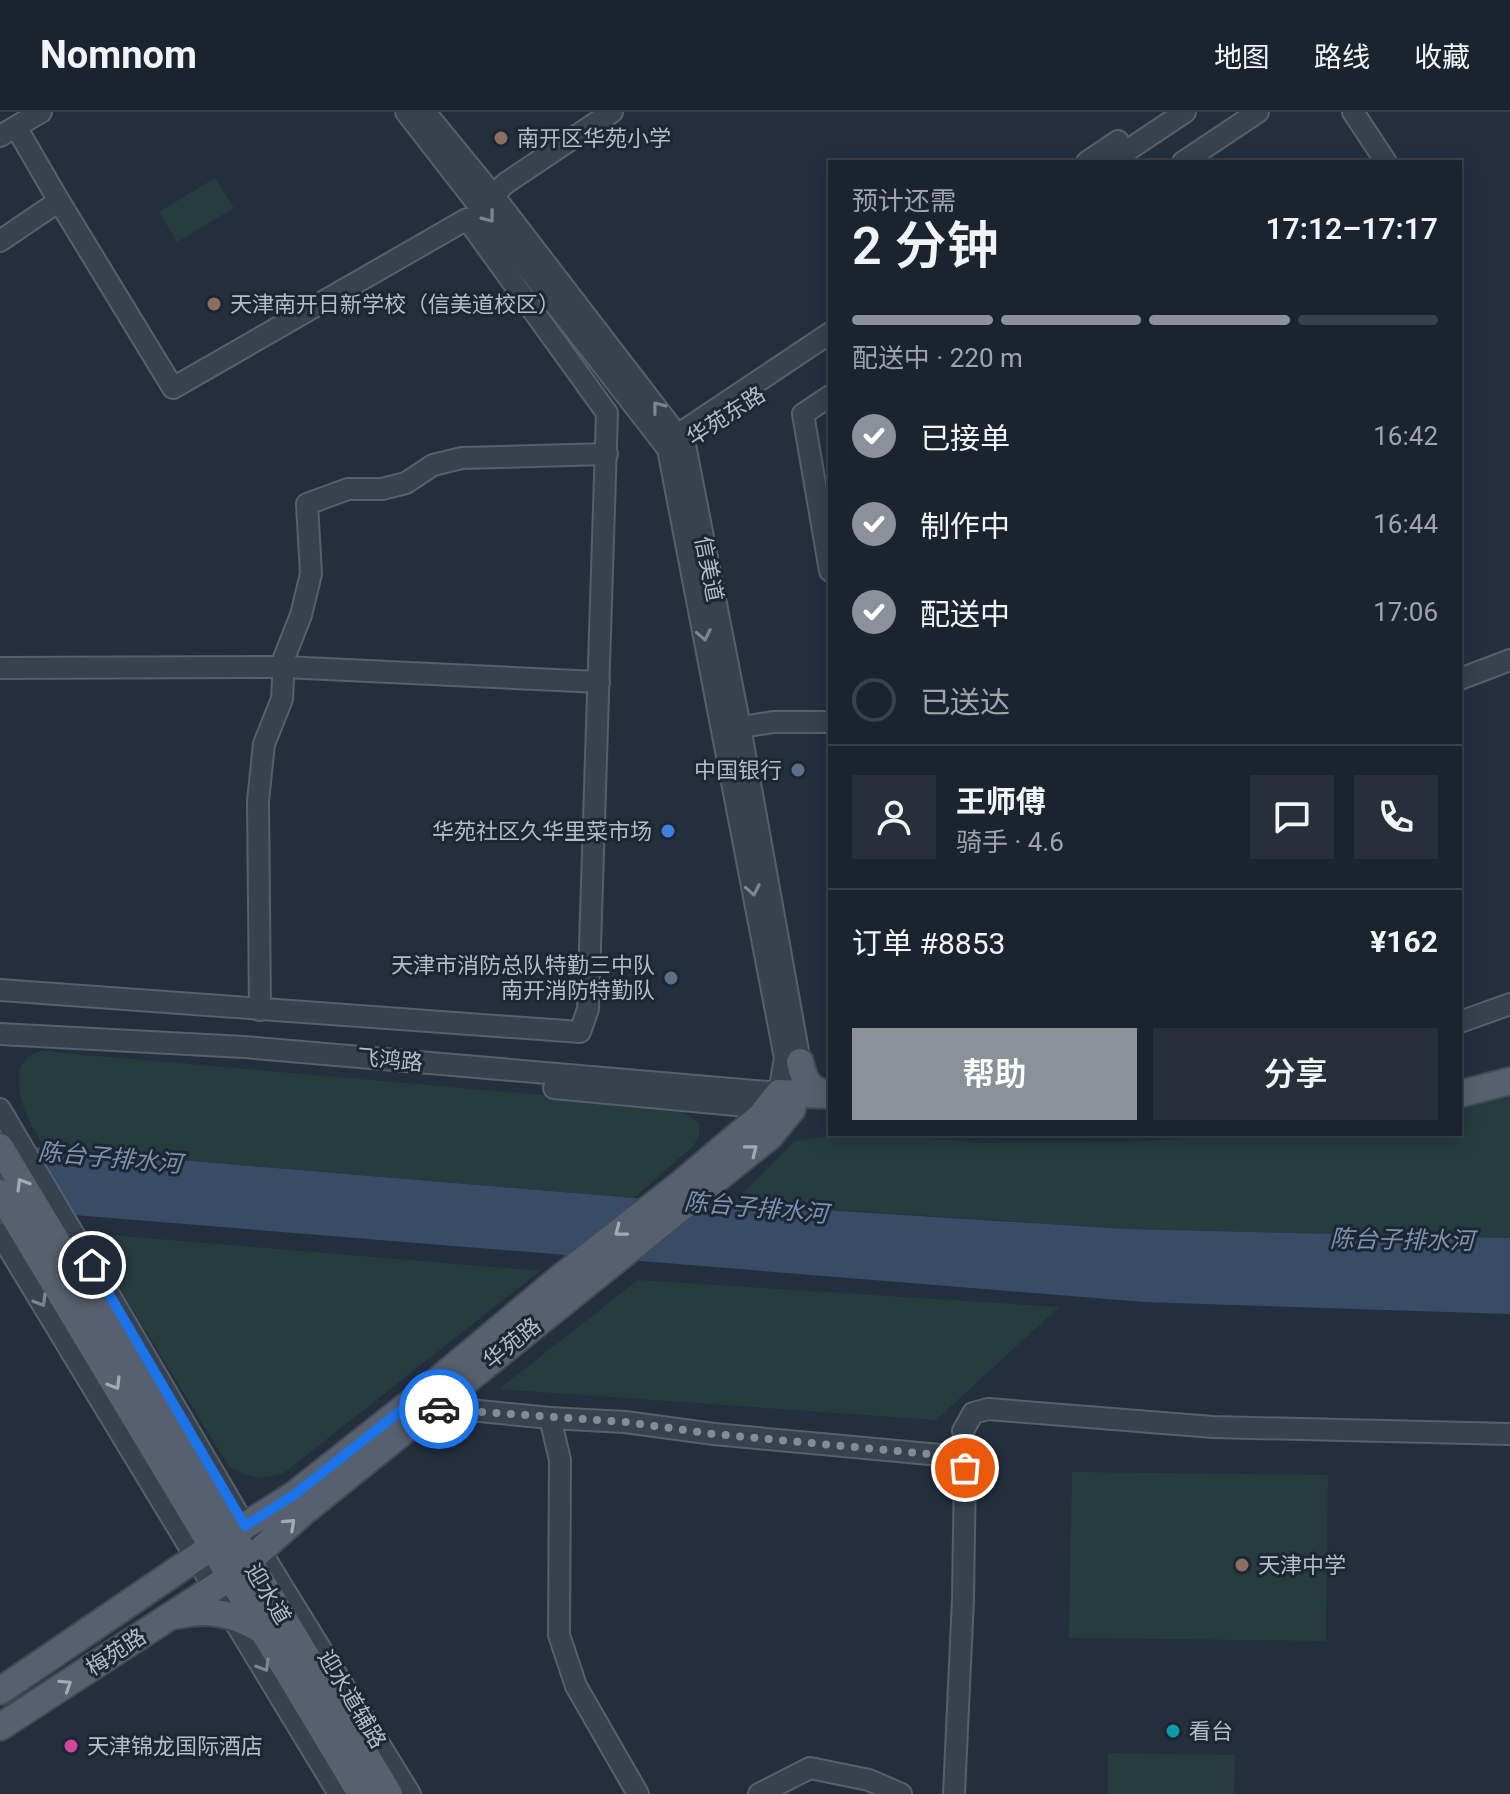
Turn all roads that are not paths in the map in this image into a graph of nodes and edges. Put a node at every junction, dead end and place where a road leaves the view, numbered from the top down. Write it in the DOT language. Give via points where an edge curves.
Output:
graph roads {
  1 [pos="41,112"];
  2 [pos="406,112"];
  3 [pos="425,112"];
  4 [pos="612,112"];
  5 [pos="1162,112"];
  6 [pos="1185,112"];
  7 [pos="1258,112"];
  8 [pos="1353,112"];
  9 [pos="8,131"];
  10 [pos="1090,160"];
  11 [pos="1113,160"];
  12 [pos="1186,160"];
  13 [pos="1385,160"];
  14 [pos="493,195"];
  15 [pos="59,201"];
  16 [pos="0,241"];
  17 [pos="828,334"];
  18 [pos="828,349"];
  19 [pos="828,397"];
  20 [pos="706,431"];
  21 [pos="677,442"];
  22 [pos="607,454"];
  23 [pos="691,475"];
  24 [pos="828,559"];
  25 [pos="1510,660"];
  26 [pos="284,667"];
  27 [pos="0,668"];
  28 [pos="1462,678"];
  29 [pos="599,682"];
  30 [pos="828,722"];
  31 [pos="731,729"];
  32 [pos="0,990"];
  33 [pos="1509,1007"];
  34 [pos="260,1010"];
  35 [pos="1462,1021"];
  36 [pos="0,1034"];
  37 [pos="0,1045"];
  38 [pos="800,1062"];
  39 [pos="1510,1065"];
  40 [pos="1462,1077"];
  41 [pos="1510,1081"];
  42 [pos="1462,1093"];
  43 [pos="828,1100"];
  44 [pos="784,1101"];
  45 [pos="828,1101"];
  46 [pos="4,1115"];
  47 [pos="0,1147"];
  48 [pos="0,1193"];
  49 [pos="32,1224"];
  50 [pos="424,1403"];
  51 [pos="550,1418"];
  52 [pos="963,1431"];
  53 [pos="1510,1434"];
  54 [pos="220,1560"];
  55 [pos="153,1587"];
  56 [pos="234,1617"];
  57 [pos="167,1619"];
  58 [pos="275,1626"];
  59 [pos="0,1691"];
  60 [pos="0,1727"];
  61 [pos="953,1793"];
  62 [pos="339,1794"];
  63 [pos="361,1794"];
  64 [pos="389,1794"];
  65 [pos="410,1794"];
  66 [pos="638,1794"];
  67 [pos="759,1794"];
  68 [pos="901,1794"];
  1 -- 9 [label="street"];
  2 -- 21 [label="street, 信美道, one-way"];
  3 -- 14 [label="street, 信美道"];
  4 -- 14 [label="street"];
  5 -- 10 [label="street"];
  6 -- 11 [label="street"];
  7 -- 12 [label="street"];
  8 -- 13 [label="street"];
  9 -- 15 [label="street"];
  21 -- 14 [label="street, 信美道, one-way"];
  15 -- 16 [label="street"];
  15 -- 22 [label="street" via="173,388 467,219 607,413"];
  17 -- 21 [label="street, 华苑东路"];
  18 -- 20 [label="street, 华苑东路"];
  19 -- 24 [label="street" via="803,414"];
  20 -- 21 [label="street, 华苑东路"];
  20 -- 23 [label="street" via="694,449"];
  21 -- 23 [label="street, 信美道"];
  21 -- 31 [label="street, 信美道, one-way"];
  22 -- 26 [label="street" via="462,458 433,465 406,483 348,489 307,504 311,574"];
  22 -- 29 [label="street"];
  23 -- 31 [label="street, 信美道"];
  25 -- 28 [label="street"];
  26 -- 27 [label="street"];
  26 -- 29 [label="street"];
  26 -- 34 [label="street" via="282,699 264,744 258,801"];
  29 -- 34 [label="street" via="588,1009 580,1032"];
  30 -- 31 [label="street"];
  31 -- 38 [label="street, 信美道"];
  31 -- 44 [label="street, 信美道, one-way" via="785,1058"];
  32 -- 34 [label="street"];
  33 -- 35 [label="street"];
  36 -- 44 [label="street, 飞鸿路" via="244,1047"];
  37 -- 44 [label="street, 飞鸿路" via="242,1058"];
  38 -- 43 [label="main road" via="806,1083"];
  38 -- 44 [label="street, 信美道"];
  39 -- 40 [label="main road"];
  41 -- 42 [label="main road"];
  44 -- 45 [label="main road"];
  44 -- 50 [label="main road, 华苑路" via="695,1184"];
  46 -- 49 [label="street, 迎水道辅路"];
  49 -- 47 [label="main road, 迎水道, one-way"];
  48 -- 49 [label="main road, 迎水道"];
  49 -- 54 [label="street, 迎水道辅路"];
  49 -- 54 [label="street, 迎水道辅路, one-way"];
  49 -- 54 [label="main road, 迎水道" via="190,1486"];
  50 -- 51 [label="street"];
  50 -- 54 [label="main road, 华苑路" via="302,1513"];
  51 -- 61 [label="street" via="951,1456 965,1468"];
  51 -- 66 [label="street" via="560,1460 559,1635 576,1686"];
  52 -- 53 [label="street" via="973,1413 988,1409 1213,1427"];
  54 -- 55 [label="main road"];
  54 -- 55 [label="main road" via="171,1568"];
  54 -- 56 [label="street, 迎水道辅路"];
  54 -- 57 [label="main road, 梅苑路"];
  54 -- 58 [label="main road, 迎水道"];
  54 -- 65 [label="street, 迎水道辅路"];
  55 -- 59 [label="main road, 梅苑路"];
  56 -- 57 [label="main road" via="211,1611"];
  56 -- 58 [label="main road"];
  56 -- 62 [label="street, 迎水道辅路, one-way"];
  60 -- 57 [label="main road, 梅苑路, one-way"];
  58 -- 63 [label="main road, 迎水道"];
  58 -- 64 [label="main road, 迎水道"];
  67 -- 68 [label="street" via="810,1768 869,1780"];
}
